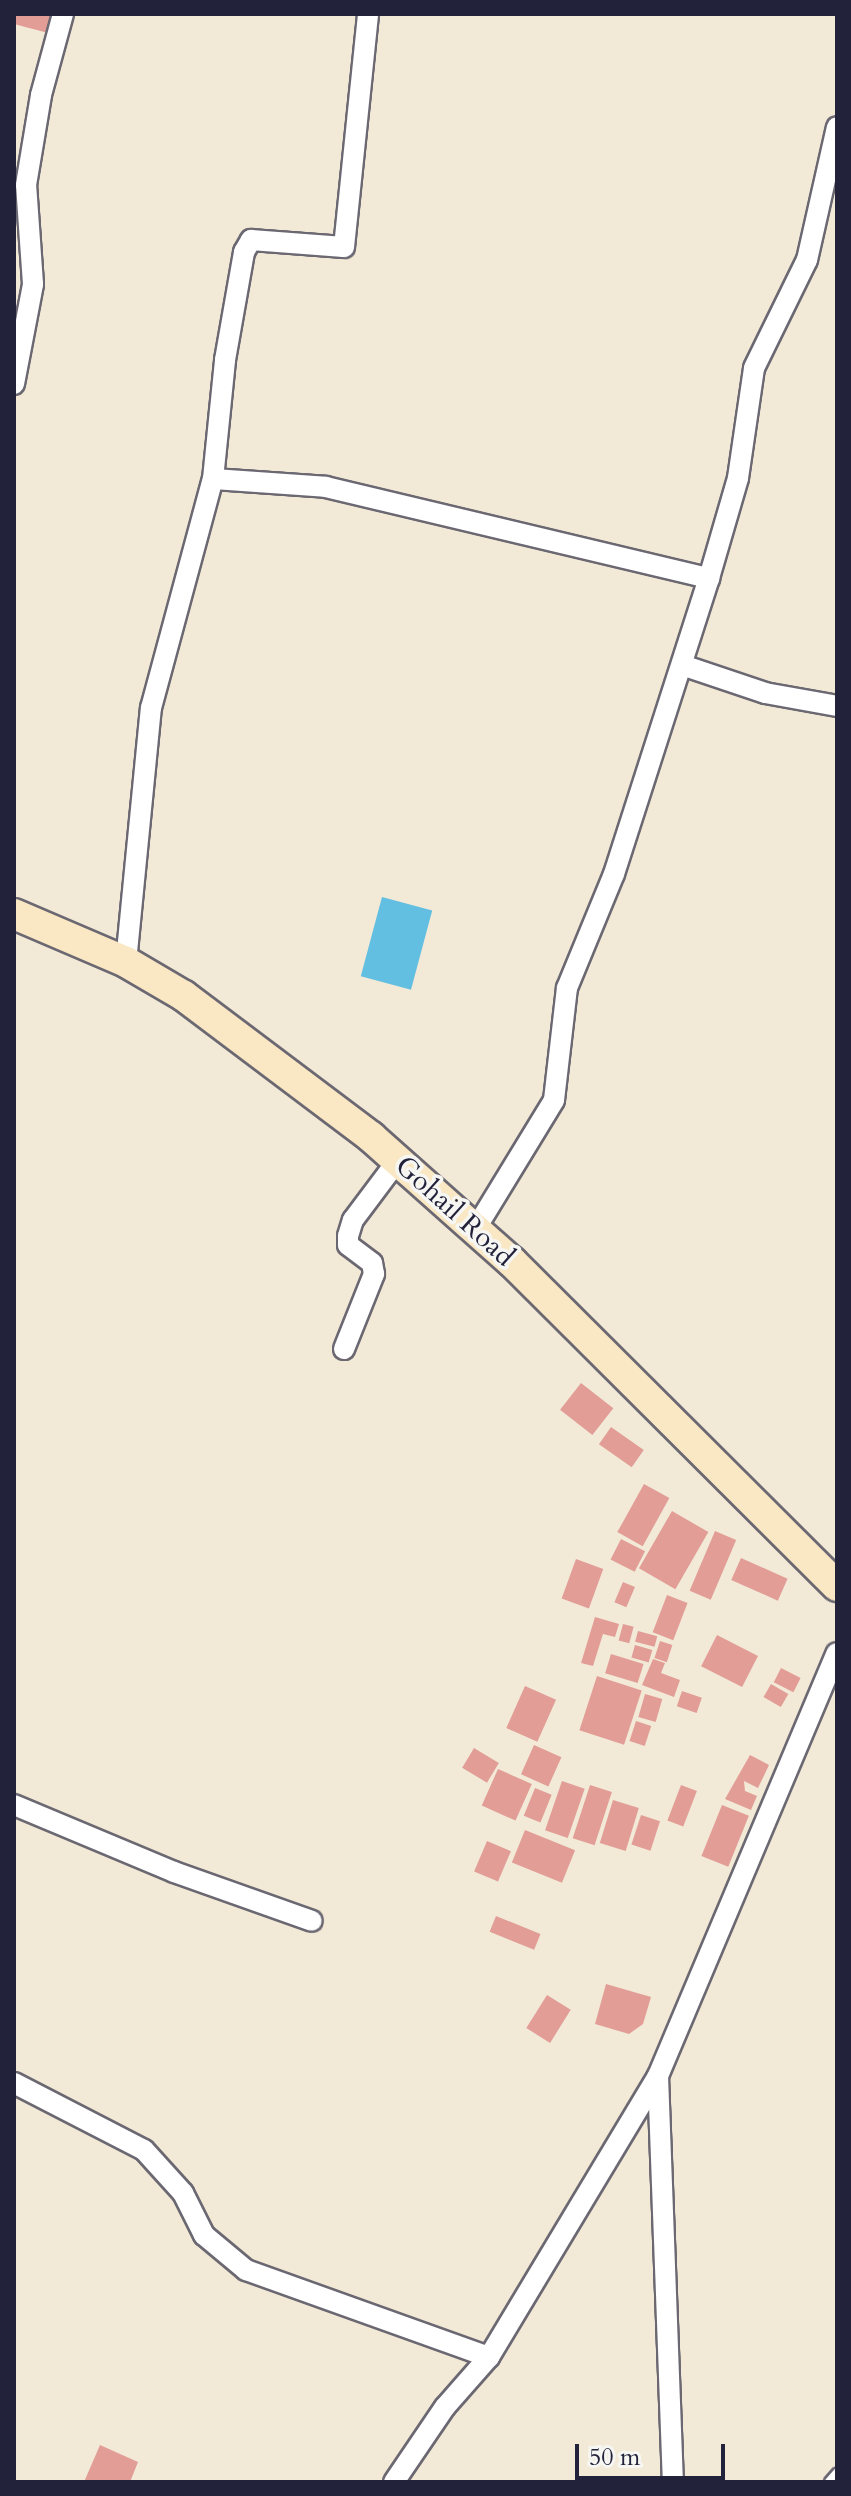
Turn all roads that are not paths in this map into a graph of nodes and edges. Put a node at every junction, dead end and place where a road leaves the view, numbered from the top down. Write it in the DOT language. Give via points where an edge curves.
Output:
graph roads {
  1 [pos="63,14"];
  2 [pos="368,14"];
  3 [pos="837,127"];
  4 [pos="834,153"];
  5 [pos="14,384"];
  6 [pos="213,479"];
  7 [pos="709,578"];
  8 [pos="682,665"];
  9 [pos="837,706"];
  10 [pos="14,914"];
  11 [pos="126,962"];
  12 [pos="398,1160"];
  13 [pos="476,1228"];
  14 [pos="344,1349"];
  15 [pos="837,1586"];
  16 [pos="837,1653"];
  17 [pos="14,1805"];
  18 [pos="312,1921"];
  19 [pos="658,2076"];
  20 [pos="14,2083"];
  21 [pos="489,2357"];
  22 [pos="837,2474"];
  23 [pos="394,2482"];
  24 [pos="673,2482"];
  25 [pos="830,2482"];
  1 -- 5 [label="street" via="41,95 26,185 33,284"];
  2 -- 6 [label="street" via="344,247 251,240 244,252 225,360"];
  3 -- 4 [label="street"];
  4 -- 7 [label="street" via="807,260 754,368 738,478"];
  6 -- 7 [label="street" via="326,487"];
  6 -- 11 [label="street" via="151,708"];
  7 -- 8 [label="street"];
  8 -- 9 [label="street" via="765,693"];
  8 -- 13 [label="street" via="614,874 567,988 554,1100"];
  10 -- 11 [label="main road, Gohail Road"];
  11 -- 12 [label="main road, Gohail Road" via="196,1004"];
  12 -- 13 [label="main road, Gohail Road"];
  12 -- 14 [label="street" via="353,1220 348,1236 348,1245 372,1263 374,1274"];
  13 -- 15 [label="main road, Gohail Road"];
  16 -- 19 [label="street"];
  17 -- 18 [label="street" via="174,1872"];
  19 -- 21 [label="street"];
  19 -- 24 [label="street"];
  20 -- 21 [label="street" via="144,2150 183,2193 204,2235 246,2270"];
  21 -- 23 [label="street" via="445,2407"];
  22 -- 25 [label="lane"];
}
